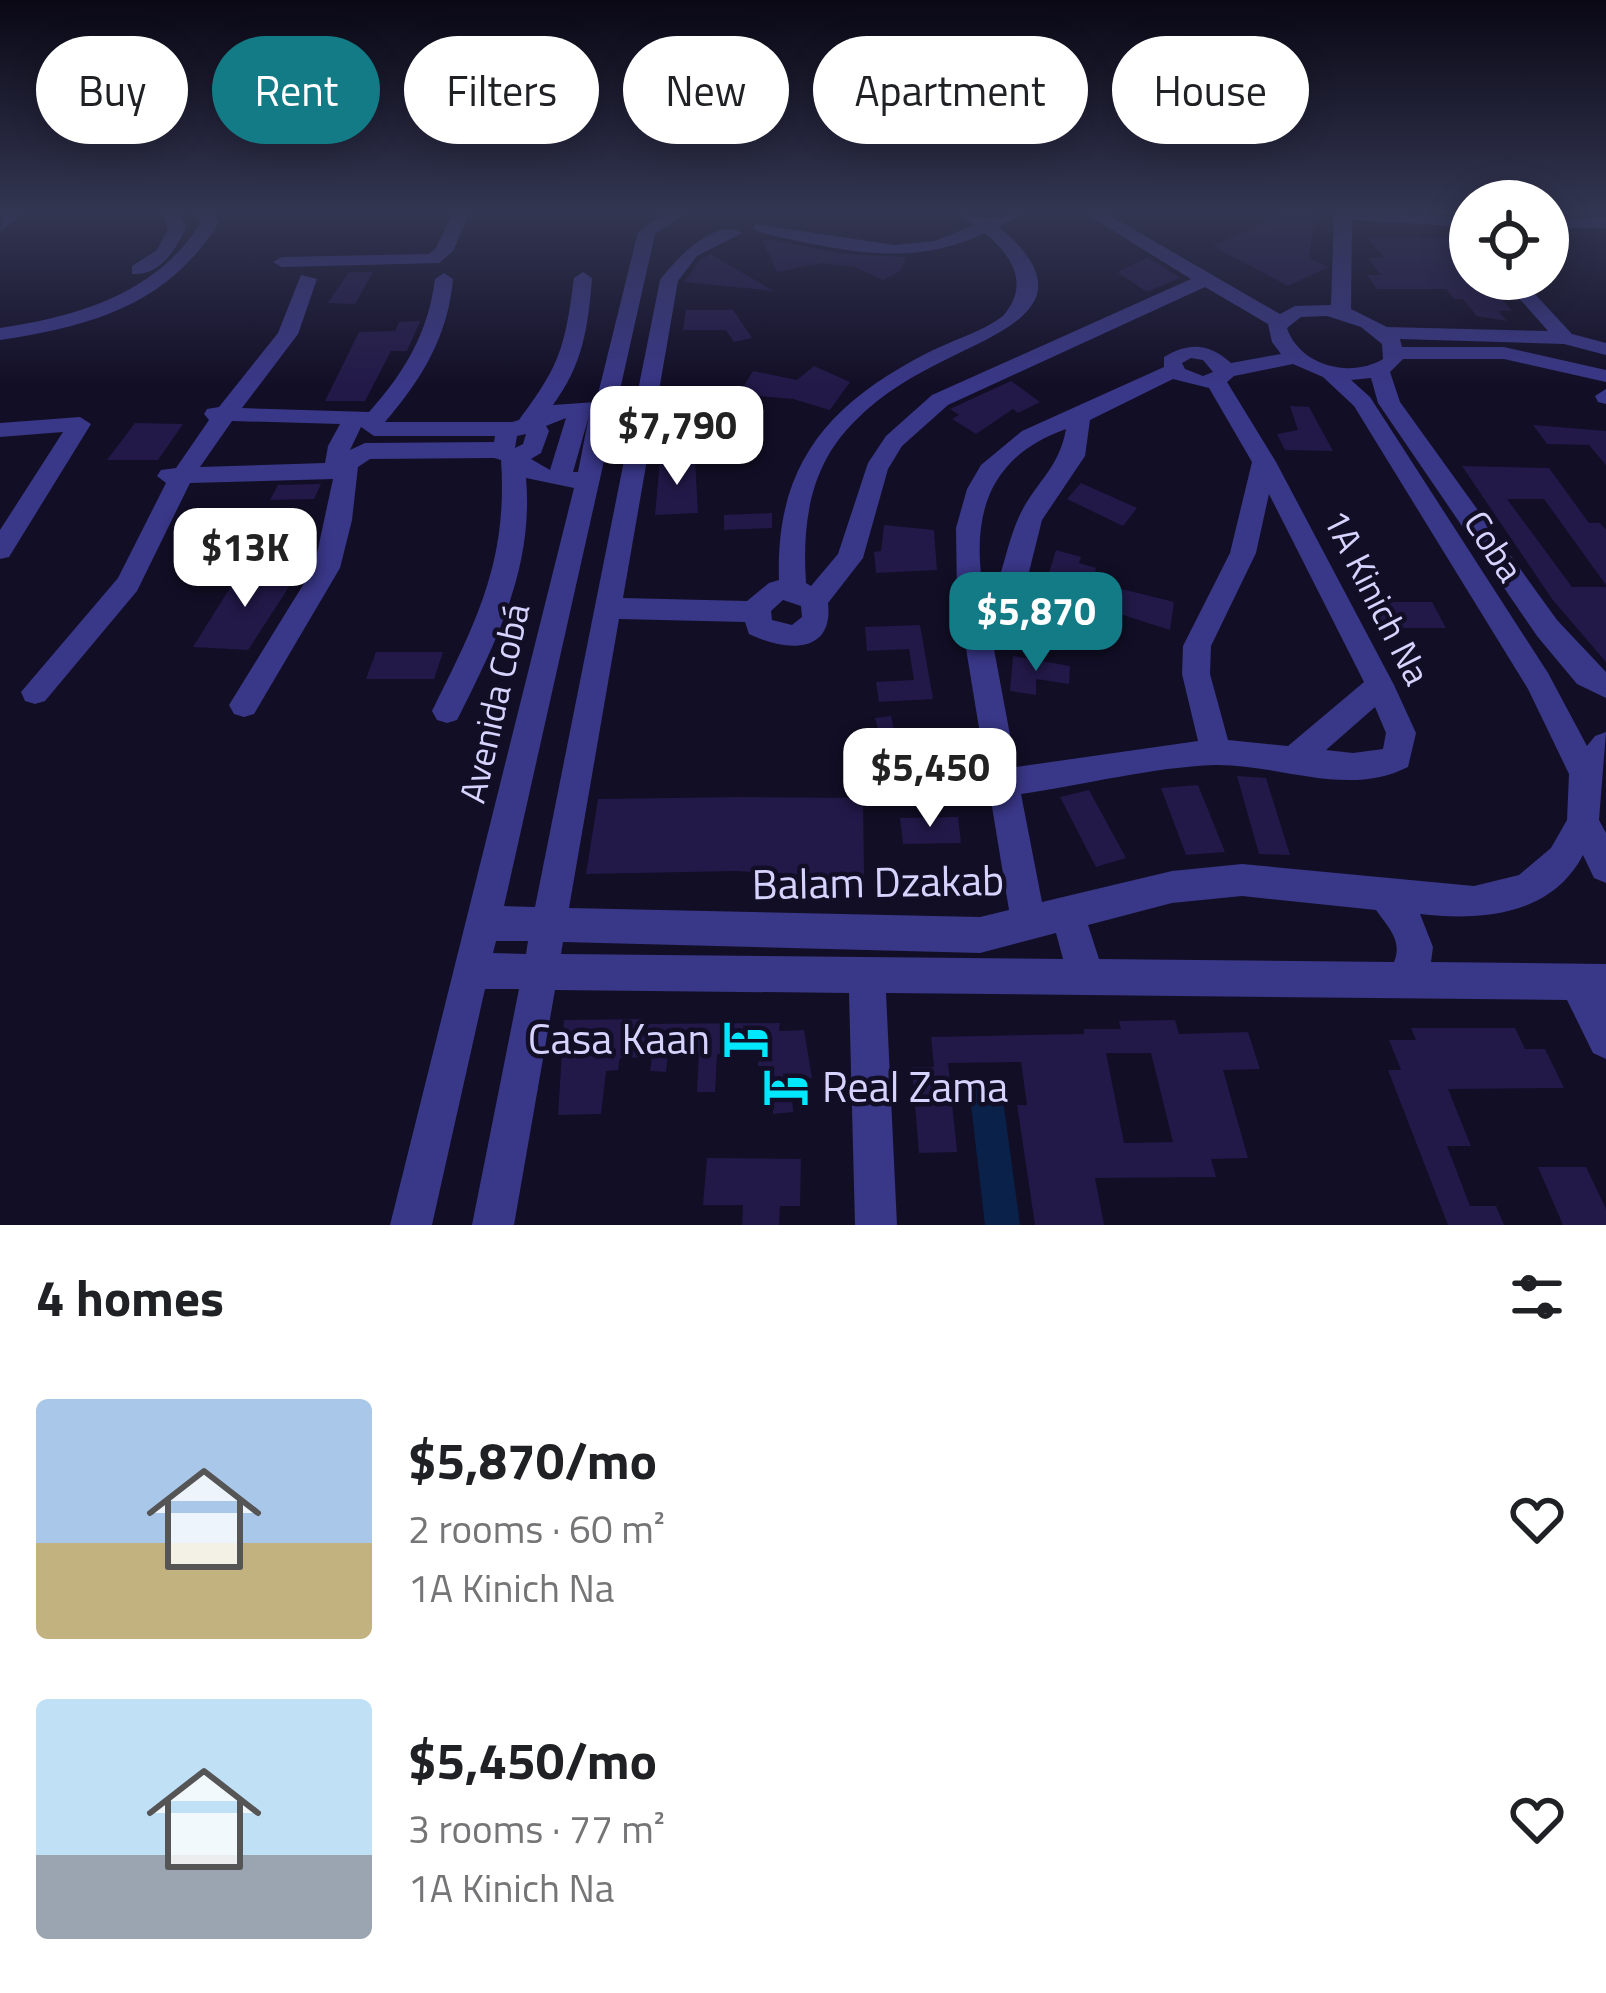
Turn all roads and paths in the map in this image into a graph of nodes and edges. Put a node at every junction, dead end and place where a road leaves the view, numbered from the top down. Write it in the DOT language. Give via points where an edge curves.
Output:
graph roads {
  1 [pos="138,271"];
  2 [pos="169,271"];
  3 [pos="635,271"];
  4 [pos="676,271"];
  5 [pos="1026,271"];
  6 [pos="1194,271"];
  7 [pos="1203,271"];
  8 [pos="1341,271"];
  9 [pos="135,273"];
  10 [pos="161,277"];
  11 [pos="583,278"];
  12 [pos="308,279"];
  13 [pos="444,279"];
  14 [pos="1207,279"];
  15 [pos="1530,300"];
  16 [pos="1341,313"];
  17 [pos="0,316"];
  18 [pos="1288,333"];
  19 [pos="1384,333"];
  20 [pos="0,334"];
  21 [pos="1565,338"];
  22 [pos="1489,343"];
  23 [pos="1606,349"];
  24 [pos="1387,362"];
  25 [pos="1573,366"];
  26 [pos="1217,369"];
  27 [pos="1328,370"];
  28 [pos="1606,376"];
  29 [pos="1606,397"];
  30 [pos="218,414"];
  31 [pos="1080,416"];
  32 [pos="0,430"];
  33 [pos="587,431"];
  34 [pos="521,441"];
  35 [pos="358,443"];
  36 [pos="1264,462"];
  37 [pos="174,475"];
  38 [pos="572,480"];
  39 [pos="0,550"];
  40 [pos="803,595"];
  41 [pos="607,608"];
  42 [pos="755,613"];
  43 [pos="980,642"];
  44 [pos="1538,681"];
  45 [pos="1597,681"];
  46 [pos="1380,685"];
  47 [pos="35,692"];
  48 [pos="244,705"];
  49 [pos="447,711"];
  50 [pos="1606,745"];
  51 [pos="1216,752"];
  52 [pos="1294,760"];
  53 [pos="1585,772"];
  54 [pos="1006,782"];
  55 [pos="1582,822"];
  56 [pos="1606,867"];
  57 [pos="1387,896"];
  58 [pos="1069,914"];
  59 [pos="482,923"];
  60 [pos="1029,924"];
  61 [pos="548,925"];
  62 [pos="470,971"];
  63 [pos="540,972"];
  64 [pos="867,977"];
  65 [pos="1087,980"];
  66 [pos="1402,982"];
  67 [pos="1592,982"];
  68 [pos="1606,1040"];
  69 [pos="411,1225"];
  70 [pos="493,1225"];
  71 [pos="876,1225"];
  1 -- 9 [label="street"];
  2 -- 10 [label="street"];
  3 -- 33 [label="street, Avenida Cobá"];
  4 -- 41 [label="street"];
  5 -- 40 [label="street" via="1028,294 1014,318 896,374 824,437 798,493 792,532"];
  6 -- 14 [label="street"];
  7 -- 18 [label="street"];
  8 -- 16 [label="street"];
  9 -- 10 [label="street"];
  9 -- 17 [label="street" via="54,308"];
  10 -- 20 [label="street" via="61,326"];
  11 -- 34 [label="street" via="571,360"];
  12 -- 30 [label="street" via="288,334"];
  13 -- 35 [label="street" via="434,340"];
  14 -- 18 [label="street"];
  14 -- 40 [label="street" via="940,400 876,469 850,558"];
  15 -- 21 [label="street"];
  16 -- 18 [label="street"];
  16 -- 19 [label="street"];
  18 -- 26 [label="street"];
  18 -- 27 [label="street"];
  19 -- 22 [label="street"];
  19 -- 24 [label="street"];
  21 -- 22 [label="street"];
  21 -- 23 [label="street"];
  22 -- 24 [label="street"];
  22 -- 25 [label="street"];
  24 -- 27 [label="street"];
  24 -- 45 [label="street" via="1389,403 1547,628"];
  25 -- 28 [label="street"];
  25 -- 29 [label="street"];
  26 -- 31 [label="street" via="1177,354 1174,370"];
  26 -- 36 [label="street, 1A Kinich Na"];
  27 -- 44 [label="street, Coba" via="1362,402"];
  30 -- 35 [label="street"];
  30 -- 37 [label="street"];
  31 -- 43 [label="street" via="1073,456 1030,519 1013,584"];
  31 -- 43 [label="street" via="1025,437 977,487 963,543"];
  32 -- 39 [label="street" via="80,424"];
  33 -- 34 [label="street"];
  33 -- 34 [label="street" via="550,412"];
  33 -- 38 [label="street, Avenida Cobá"];
  34 -- 35 [label="street"];
  34 -- 38 [label="street" via="528,471"];
  34 -- 49 [label="street" via="512,563"];
  35 -- 37 [label="street"];
  35 -- 48 [label="street" via="327,568"];
  36 -- 46 [label="street, 1A Kinich Na"];
  36 -- 51 [label="street" via="1243,553 1198,646 1196,674"];
  37 -- 47 [label="street" via="128,584"];
  38 -- 59 [label="street, Avenida Cobá"];
  40 -- 42 [label="street" via="764,596"];
  40 -- 42 [label="street" via="816,621 790,638 765,631"];
  41 -- 42 [label="street"];
  41 -- 61 [label="street"];
  43 -- 54 [label="street"];
  44 -- 45 [label="street" via="1570,689"];
  44 -- 53 [label="street, Coba"];
  46 -- 52 [label="street"];
  46 -- 52 [label="street, 1A Kinich Na" via="1401,733 1397,757 1353,767"];
  50 -- 53 [label="street"];
  51 -- 52 [label="street, 1A Kinich Na"];
  51 -- 54 [label="street, 1A Kinich Na"];
  53 -- 55 [label="street"];
  54 -- 60 [label="street"];
  55 -- 56 [label="street"];
  55 -- 57 [label="street, Balam Dzakab" via="1563,859 1528,889 1474,903"];
  57 -- 58 [label="street, Balam Dzakab" via="1242,880 1172,887"];
  57 -- 66 [label="street" via="1417,946 1418,961"];
  58 -- 60 [label="street, Balam Dzakab"];
  58 -- 65 [label="street"];
  59 -- 61 [label="street, Balam Dzakab"];
  59 -- 62 [label="street, Avenida Cobá"];
  60 -- 61 [label="street, Balam Dzakab" via="980,935"];
  61 -- 63 [label="street"];
  62 -- 63 [label="street"];
  62 -- 69 [label="street, Avenida Cobá"];
  63 -- 64 [label="street"];
  63 -- 70 [label="street"];
  64 -- 65 [label="street"];
  64 -- 71 [label="street"];
  65 -- 66 [label="street"];
  66 -- 67 [label="street"];
  67 -- 68 [label="street"];
}
